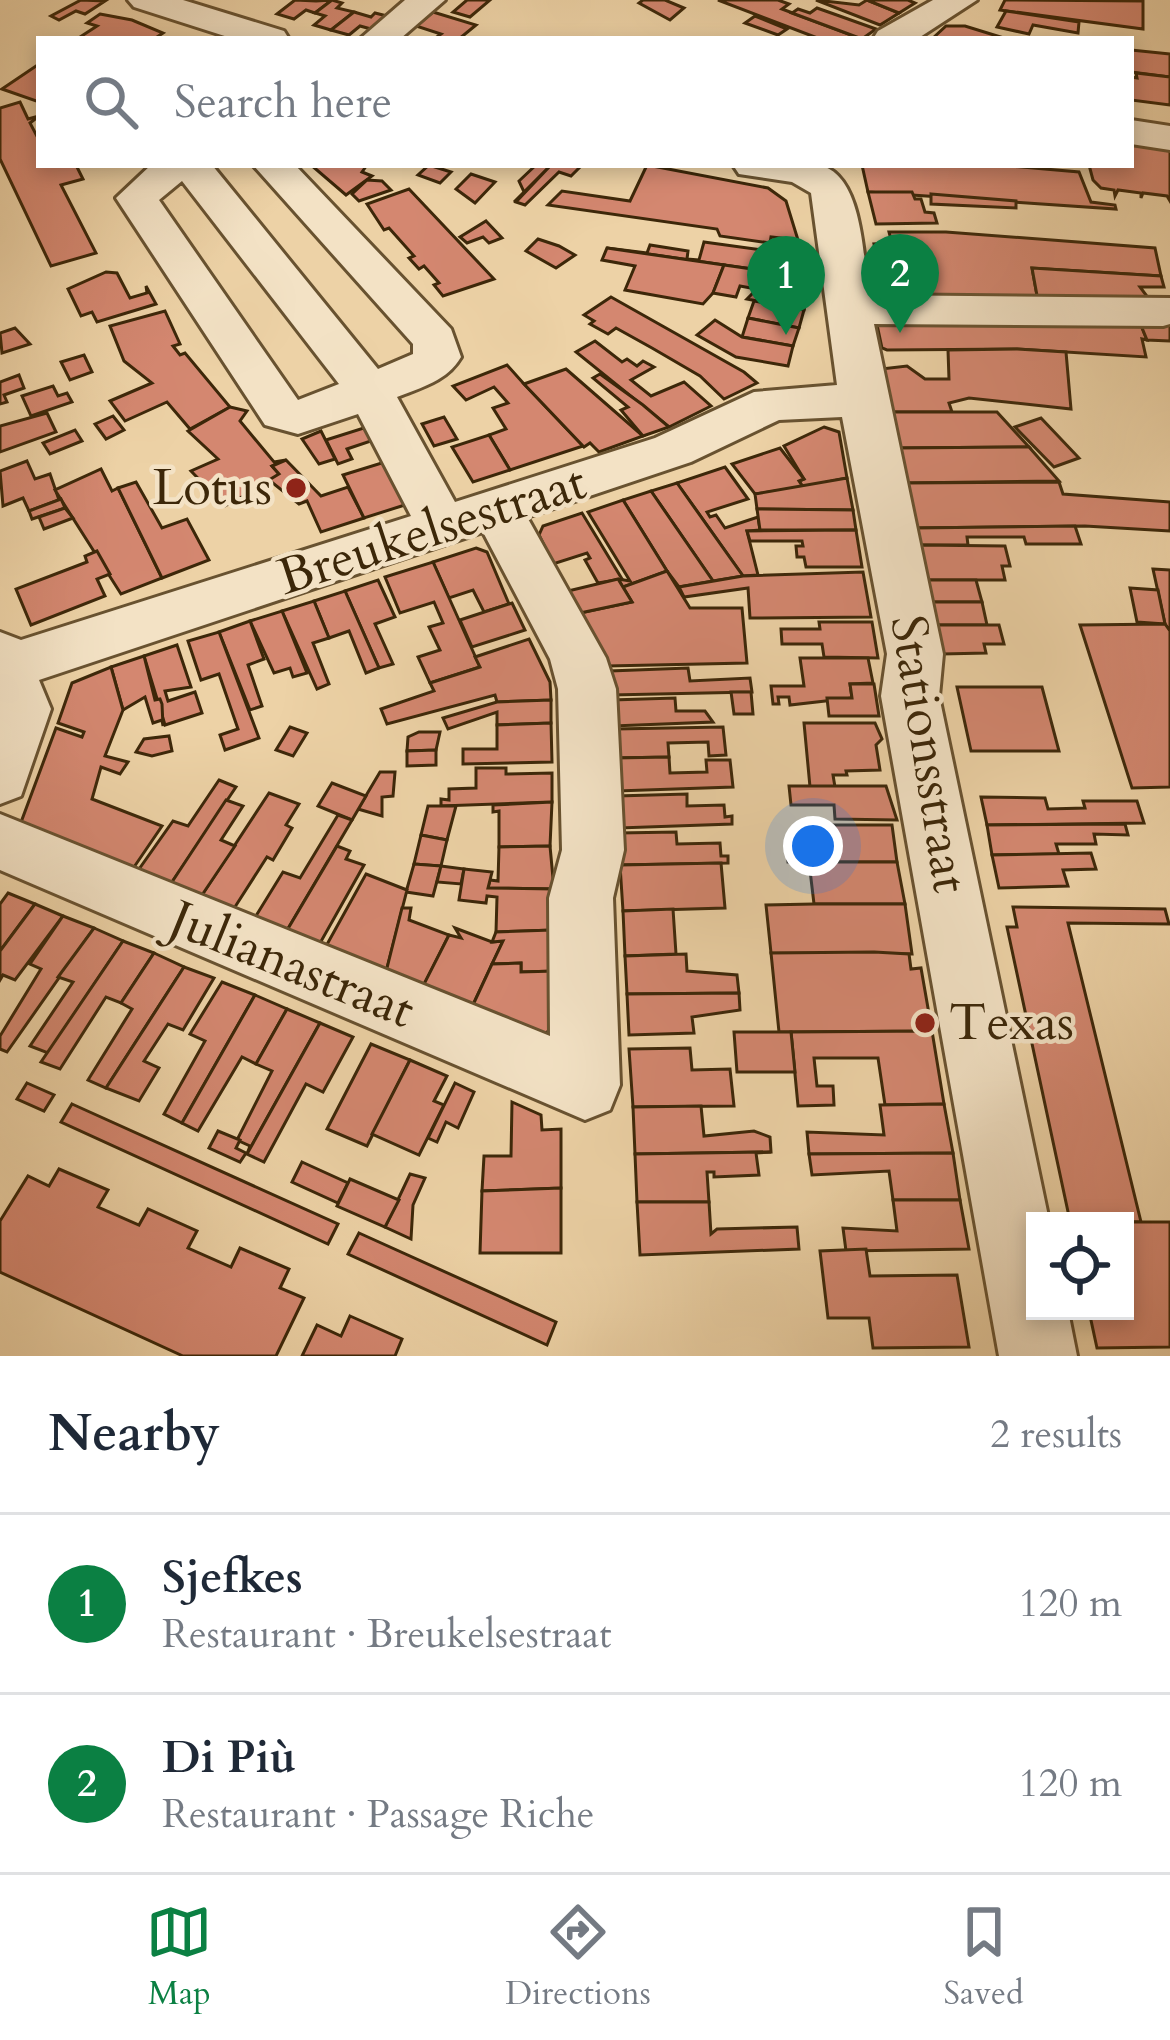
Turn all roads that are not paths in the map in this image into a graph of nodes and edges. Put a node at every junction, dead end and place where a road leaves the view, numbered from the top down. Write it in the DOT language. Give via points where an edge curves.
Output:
graph roads {
  1 [pos="146,0"];
  2 [pos="427,0"];
  3 [pos="959,0"];
  4 [pos="261,36"];
  5 [pos="382,36"];
  6 [pos="896,36"];
  7 [pos="1134,132"];
  8 [pos="1170,138"];
  9 [pos="172,168"];
  10 [pos="193,168"];
  11 [pos="276,168"];
  12 [pos="791,168"];
  13 [pos="848,309"];
  14 [pos="1162,311"];
  15 [pos="370,390"];
  16 [pos="863,400"];
  17 [pos="470,518"];
  18 [pos="2,664"];
  19 [pos="0,778"];
  20 [pos="0,842"];
  21 [pos="1038,1356"];
  1 -- 4 [label="street"];
  2 -- 5 [label="street"];
  3 -- 6 [label="street"];
  7 -- 8 [label="street"];
  9 -- 15 [label="street" via="136,198 273,405 298,418"];
  10 -- 15 [label="street"];
  11 -- 15 [label="street" via="440,349 430,365"];
  12 -- 13 [label="street, Stationsstraat" via="824,180 831,191"];
  13 -- 14 [label="street"];
  13 -- 16 [label="street, Stationsstraat"];
  15 -- 17 [label="street"];
  16 -- 17 [label="street, Breukelsestraat" via="771,404 674,450"];
  16 -- 21 [label="street, Stationsstraat" via="915,654 910,696"];
  17 -- 18 [label="street, Breukelsestraat"];
  17 -- 20 [label="street, Julianastraat" via="578,658 587,689 593,850 581,898 584,1085"];
  18 -- 19 [label="street" via="22,709"];
}
